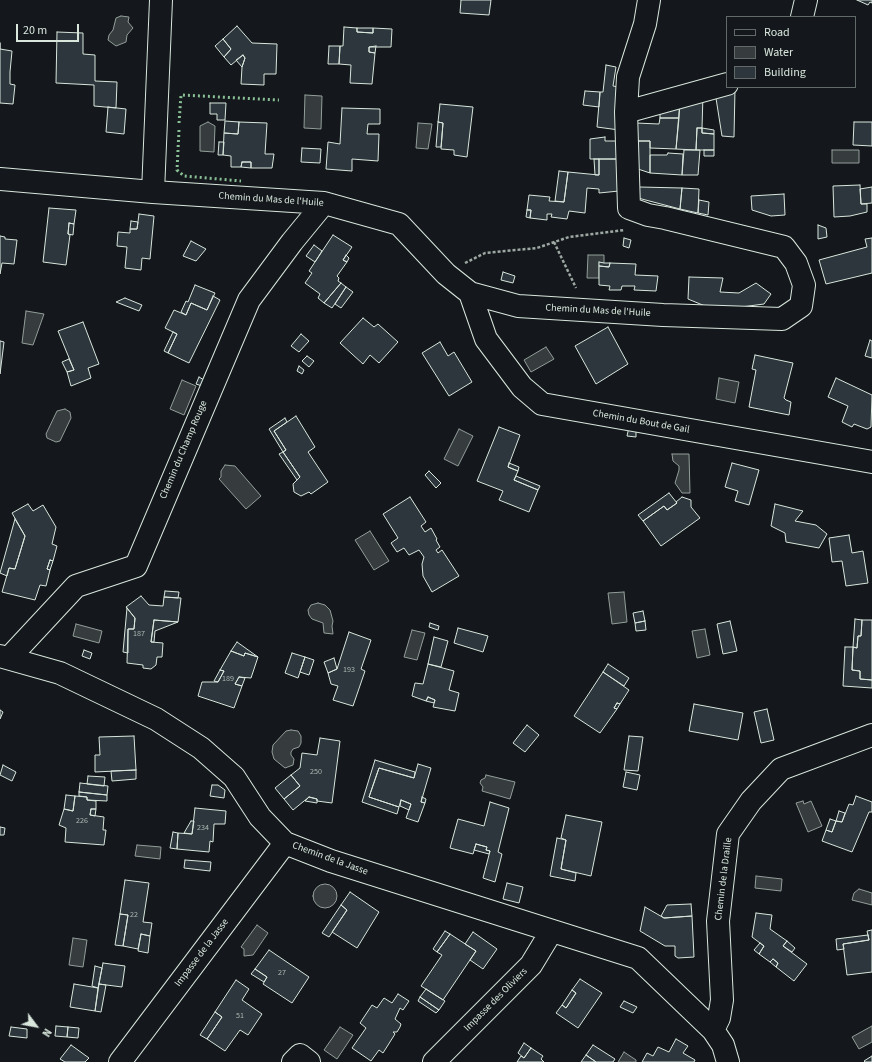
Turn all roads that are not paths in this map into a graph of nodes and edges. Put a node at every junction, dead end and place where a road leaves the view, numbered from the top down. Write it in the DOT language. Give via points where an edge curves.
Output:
graph roads {
  1 [pos="161,0"];
  2 [pos="649,0"];
  3 [pos="806,0"];
  4 [pos="802,16"];
  5 [pos="726,84"];
  6 [pos="626,112"];
  7 [pos="0,179"];
  8 [pos="153,192"];
  9 [pos="324,203"];
  10 [pos="470,293"];
  11 [pos="872,462"];
  12 [pos="4,657"];
  13 [pos="872,734"];
  14 [pos="285,843"];
  15 [pos="551,932"];
  16 [pos="713,1030"];
  17 [pos="120,1062"];
  18 [pos="293,1062"];
  19 [pos="309,1062"];
  20 [pos="434,1062"];
  21 [pos="728,1062"];
  1 -- 8 [label="street"];
  2 -- 6 [label="street" via="646,24 628,77"];
  3 -- 4 [label="street"];
  5 -- 6 [label="street"];
  6 -- 10 [label="street, Chemin du Mas de l'Huile" via="629,208 648,215 784,247 796,263 804,285 801,306 782,319 518,306"];
  7 -- 8 [label="street, Chemin du Mas de l'Huile"];
  8 -- 9 [label="street, Chemin du Mas de l'Huile"];
  9 -- 10 [label="street, Chemin du Mas de l'Huile" via="399,224 446,274"];
  9 -- 12 [label="street, Chemin du Champ Rouge" via="249,300 136,566 76,586"];
  10 -- 11 [label="street, Chemin du Bout de Gail" via="486,339 522,388 542,404"];
  12 -- 14 [label="street, Chemin de la Jasse" via="67,677 156,720 201,748 234,777 260,817"];
  13 -- 16 [label="street, Chemin de la Draille" via="782,769 751,801 728,834 718,921 722,1000 719,1018"];
  14 -- 15 [label="street, Chemin de la Jasse" via="331,861"];
  14 -- 17 [label="street, Impasse de la Jasse"];
  15 -- 16 [label="street, Chemin de la Jasse" via="638,958"];
  15 -- 20 [label="street, Impasse des Oliviers" via="531,965"];
  16 -- 21 [label="street, Chemin de la Jasse" via="723,1046"];
  18 -- 19 [label="street" via="300,1055"];
}
